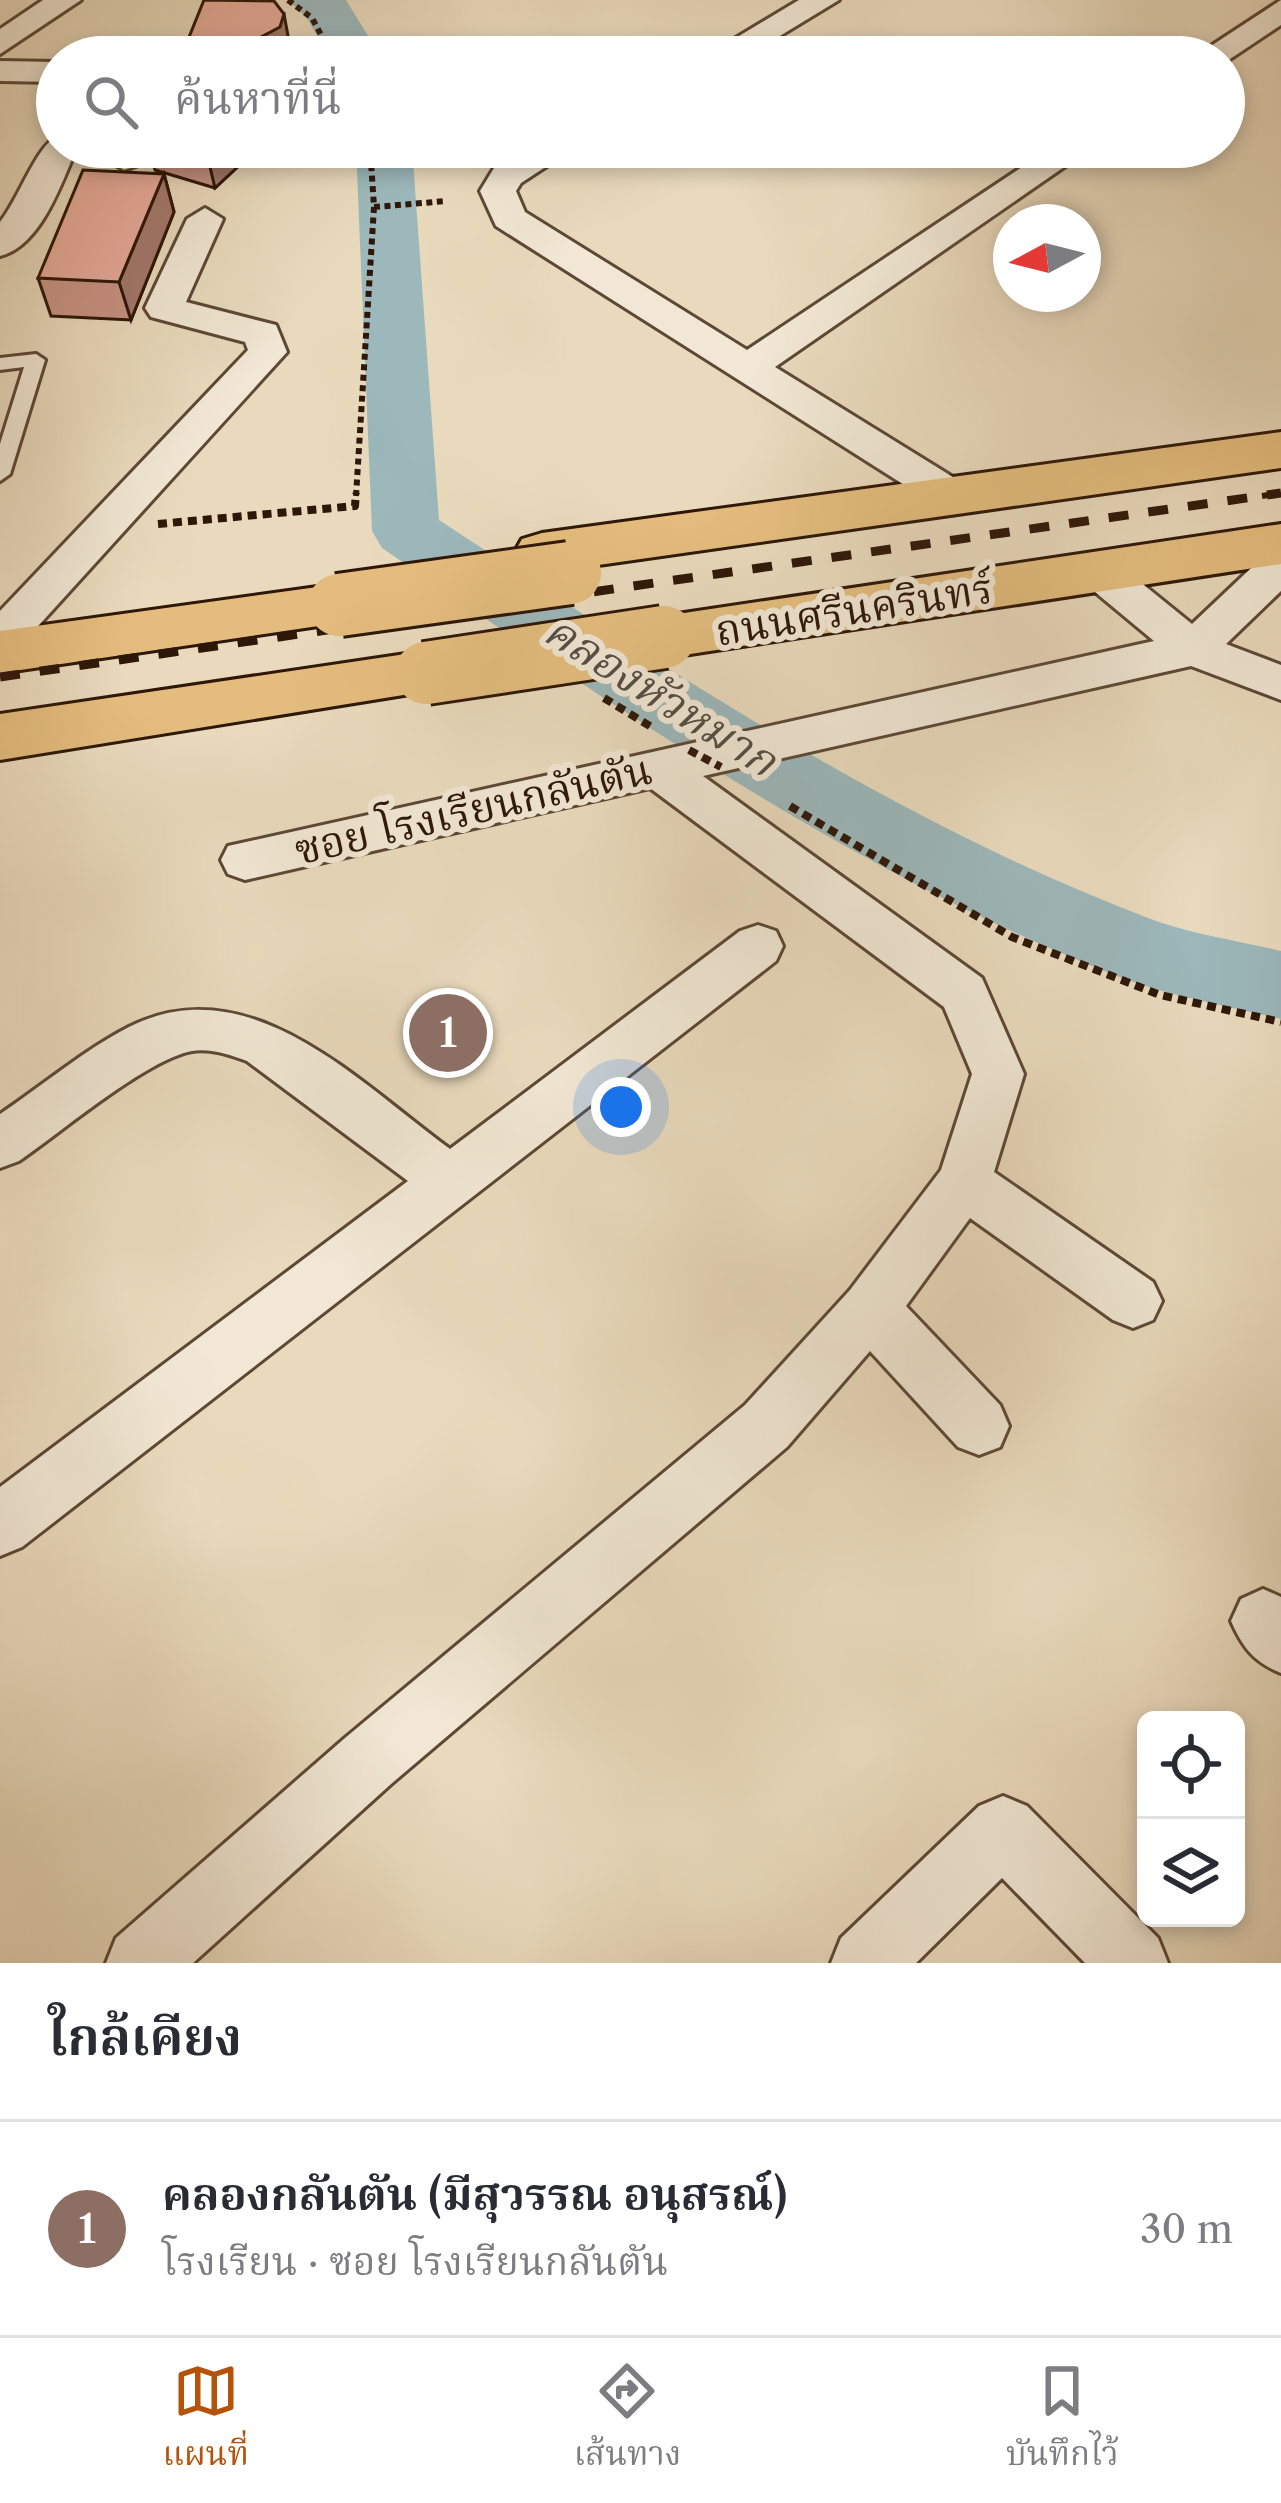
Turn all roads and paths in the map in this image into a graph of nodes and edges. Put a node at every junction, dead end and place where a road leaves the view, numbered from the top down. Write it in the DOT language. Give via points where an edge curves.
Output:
graph roads {
  1 [pos="64,0"];
  2 [pos="288,0"];
  3 [pos="823,0"];
  4 [pos="1281,10"];
  5 [pos="322,36"];
  6 [pos="759,36"];
  7 [pos="1242,36"];
  8 [pos="6,62"];
  9 [pos="36,68"];
  10 [pos="0,105"];
  11 [pos="51,168"];
  12 [pos="371,168"];
  13 [pos="521,168"];
  14 [pos="1045,168"];
  15 [pos="447,202"];
  16 [pos="374,207"];
  17 [pos="205,218"];
  18 [pos="0,245"];
  19 [pos="0,364"];
  20 [pos="750,366"];
  21 [pos="1281,450"];
  22 [pos="0,473"];
  23 [pos="934,499"];
  24 [pos="150,525"];
  25 [pos="1281,544"];
  26 [pos="1281,565"];
  27 [pos="1098,571"];
  28 [pos="5,634"];
  29 [pos="1193,649"];
  30 [pos="410,661"];
  31 [pos="1281,682"];
  32 [pos="587,688"];
  33 [pos="0,704"];
  34 [pos="0,737"];
  35 [pos="703,765"];
  36 [pos="781,801"];
  37 [pos="245,860"];
  38 [pos="758,946"];
  39 [pos="1281,1022"];
  40 [pos="0,1144"];
  41 [pos="451,1181"];
  42 [pos="964,1182"];
  43 [pos="1133,1301"];
  44 [pos="870,1309"];
  45 [pos="980,1426"];
  46 [pos="0,1525"];
  47 [pos="141,1963"];
  48 [pos="866,1963"];
  49 [pos="1133,1963"];
  1 -- 8 [label="street"];
  2 -- 5 [label="path"];
  3 -- 6 [label="street"];
  4 -- 7 [label="street"];
  8 -- 9 [label="street"];
  8 -- 10 [label="street"];
  11 -- 18 [label="street" via="34,205"];
  12 -- 16 [label="path"];
  13 -- 20 [label="street" via="498,191 509,218"];
  14 -- 20 [label="street"];
  15 -- 16 [label="path"];
  16 -- 24 [label="path" via="355,506"];
  17 -- 28 [label="street" via="164,308 262,334 268,352"];
  19 -- 22 [label="lane" via="36,360"];
  20 -- 23 [label="street"];
  21 -- 23 [label="main road"];
  23 -- 28 [label="main road, bridge" via="781,542"];
  25 -- 27 [label="main road, ถนนศรีนครินทร์"];
  26 -- 29 [label="street"];
  27 -- 29 [label="street"];
  27 -- 30 [label="main road, ถนนศรีนครินทร์, bridge" via="953,594 778,596 648,626"];
  29 -- 31 [label="street"];
  29 -- 35 [label="street, ซอย โรงเรียนกลันตัน"];
  30 -- 33 [label="main road"];
  30 -- 34 [label="main road, ถนนศรีนครินทร์"];
  32 -- 35 [label="path"];
  35 -- 37 [label="street, ซอย โรงเรียนกลันตัน"];
  35 -- 42 [label="street" via="964,993 998,1074"];
  36 -- 39 [label="path" via="1012,937 1160,995"];
  38 -- 41 [label="street"];
  40 -- 41 [label="street" via="148,1042 216,1029 263,1043"];
  41 -- 46 [label="street"];
  42 -- 43 [label="street"];
  42 -- 44 [label="street"];
  44 -- 45 [label="street"];
  44 -- 47 [label="street" via="766,1426"];
  48 -- 49 [label="street" via="1004,1830"];
}
